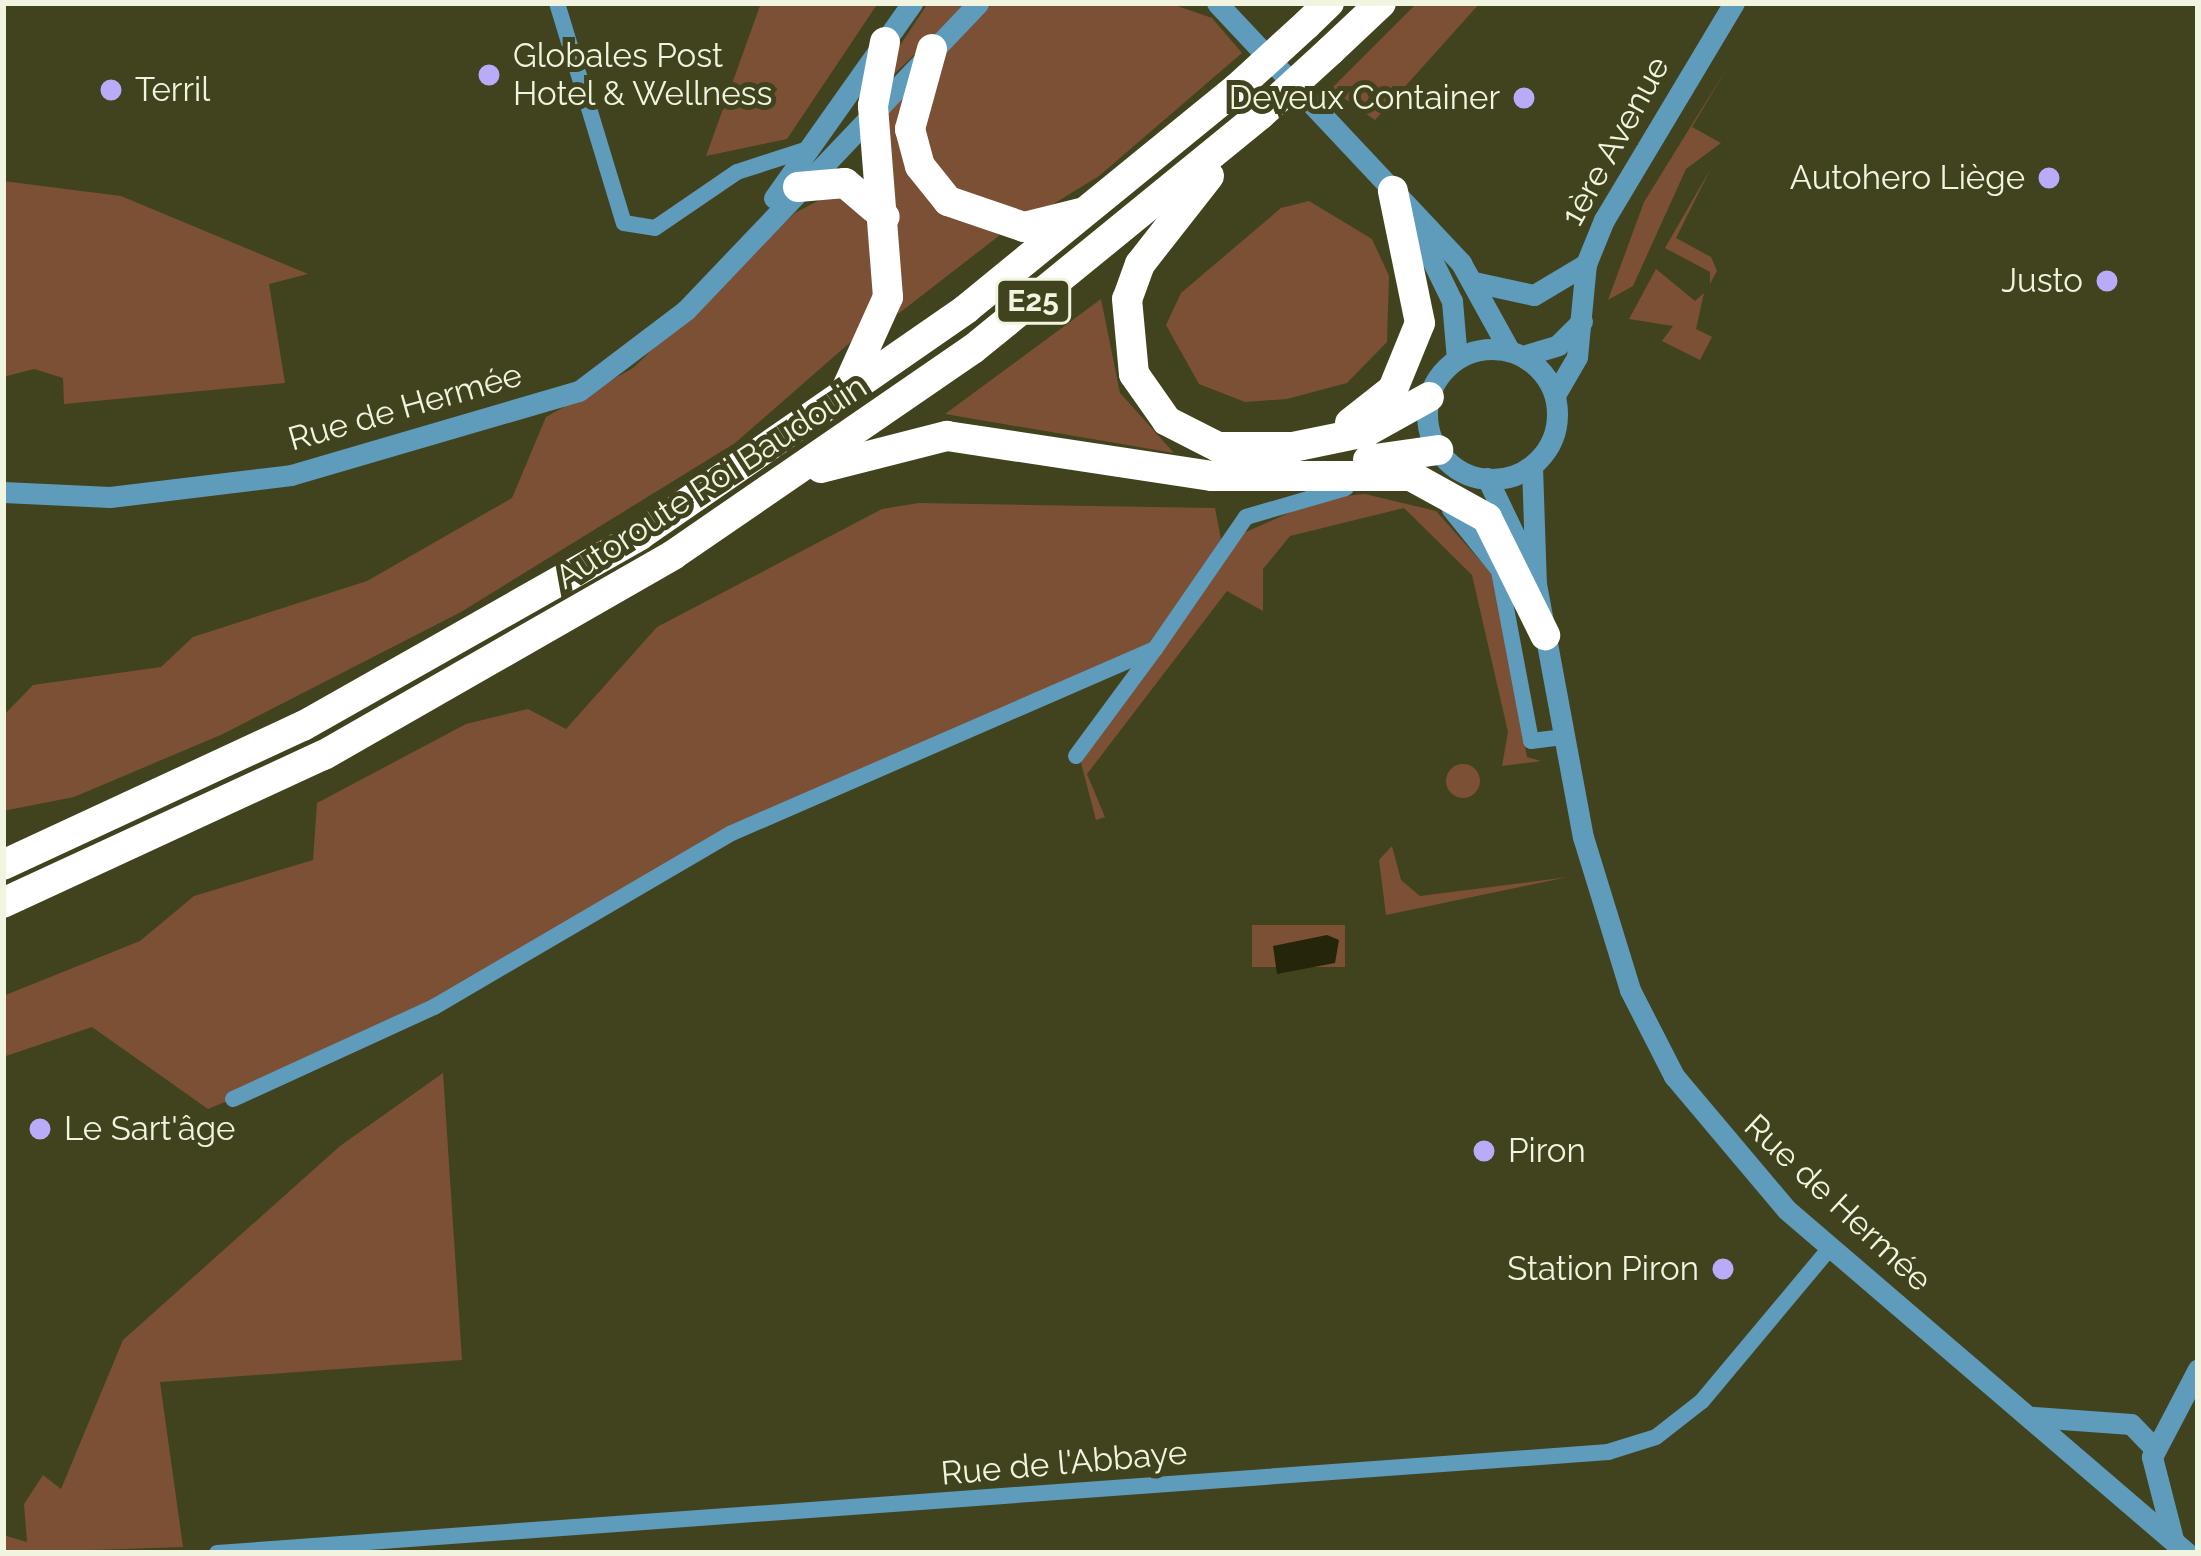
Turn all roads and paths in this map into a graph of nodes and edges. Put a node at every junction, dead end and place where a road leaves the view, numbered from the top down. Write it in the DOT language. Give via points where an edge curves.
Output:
graph roads {
  1 [pos="557,3"];
  2 [pos="912,3"];
  3 [pos="978,3"];
  4 [pos="1196,3"];
  5 [pos="1329,3"];
  6 [pos="1381,3"];
  7 [pos="1734,3"];
  8 [pos="1225,10"];
  9 [pos="885,42"];
  10 [pos="932,49"];
  11 [pos="873,106"];
  12 [pos="1260,115"];
  13 [pos="805,150"];
  14 [pos="751,165"];
  15 [pos="789,187"];
  16 [pos="1393,191"];
  17 [pos="1091,210"];
  18 [pos="885,217"];
  19 [pos="1586,264"];
  20 [pos="1474,282"];
  21 [pos="1582,321"];
  22 [pos="1516,353"];
  23 [pos="1457,359"];
  24 [pos="1555,395"];
  25 [pos="1430,397"];
  26 [pos="835,405"];
  27 [pos="1438,450"];
  28 [pos="1287,461"];
  29 [pos="1532,466"];
  30 [pos="798,475"];
  31 [pos="1487,478"];
  32 [pos="3,492"];
  33 [pos="1536,584"];
  34 [pos="1545,635"];
  35 [pos="1155,649"];
  36 [pos="1563,737"];
  37 [pos="1076,756"];
  38 [pos="3,865"];
  39 [pos="3,903"];
  40 [pos="232,1099"];
  41 [pos="1830,1248"];
  42 [pos="2191,1377"];
  43 [pos="2033,1417"];
  44 [pos="2119,1424"];
  45 [pos="2152,1452"];
  46 [pos="2105,1474"];
  47 [pos="2180,1546"];
  48 [pos="217,1553"];
  1 -- 14 [label="street" via="624,224 676,218"];
  2 -- 9 [label="street, Rue de Hermée"];
  3 -- 10 [label="street, Rue de Hermée"];
  4 -- 8 [label="street"];
  5 -- 17 [label="highway, Autoroute Roi Baudouin / E25, bridge"];
  6 -- 12 [label="highway, Autoroute Roi Baudouin / E25, bridge"];
  7 -- 19 [label="street, 1ère Avenue"];
  8 -- 16 [label="street"];
  9 -- 11 [label="highway"];
  9 -- 13 [label="street, Rue de Hermée"];
  10 -- 11 [label="street, Rue de Hermée"];
  10 -- 17 [label="highway" via="910,129 920,166 948,201 1024,227"];
  11 -- 15 [label="street, Rue de Hermée"];
  11 -- 18 [label="highway"];
  12 -- 28 [label="highway" via="1140,264 1125,333 1141,387 1181,432"];
  12 -- 30 [label="highway, Autoroute Roi Baudouin / E25" via="974,349"];
  13 -- 14 [label="street"];
  13 -- 15 [label="street, Rue de Hermée"];
  14 -- 15 [label="street"];
  15 -- 18 [label="highway" via="845,183"];
  15 -- 32 [label="street, Rue de Hermée" via="640,353 579,391 291,475 110,497"];
  16 -- 20 [label="street"];
  16 -- 23 [label="street" via="1446,283"];
  16 -- 28 [label="highway" via="1422,305 1408,364 1363,416"];
  17 -- 26 [label="highway, Autoroute Roi Baudouin / E25"];
  18 -- 26 [label="highway" via="885,316"];
  19 -- 20 [label="street" via="1534,295"];
  19 -- 21 [label="street, 1ère Avenue"];
  20 -- 22 [label="street"];
  21 -- 22 [label="street" via="1558,345"];
  21 -- 24 [label="street, 1ère Avenue"];
  22 -- 23 [label="street"];
  22 -- 24 [label="street"];
  23 -- 25 [label="street"];
  24 -- 29 [label="street, Rue de Hermée" via="1555,431"];
  25 -- 27 [label="street"];
  25 -- 28 [label="highway"];
  26 -- 38 [label="highway, Autoroute Roi Baudouin / E25" via="471,634"];
  27 -- 28 [label="highway"];
  27 -- 31 [label="street"];
  28 -- 30 [label="highway" via="947,436"];
  28 -- 34 [label="highway" via="1382,472 1459,496 1512,557"];
  29 -- 31 [label="street"];
  29 -- 33 [label="street, Rue de Hermée"];
  30 -- 39 [label="highway, Autoroute Roi Baudouin / E25" via="324,755"];
  31 -- 33 [label="street, Rue de Hermée"];
  33 -- 34 [label="street, Rue de Hermée"];
  34 -- 36 [label="street, Rue de Hermée"];
  35 -- 36 [label="street" via="1246,517 1341,488 1412,492 1456,514 1490,553 1531,741"];
  35 -- 37 [label="street"];
  35 -- 40 [label="street" via="732,833 434,1007"];
  36 -- 41 [label="street, Rue de Hermée" via="1610,938 1653,1040 1726,1146"];
  41 -- 43 [label="street, Rue de Hermée"];
  41 -- 48 [label="street, Rue de l'Abbaye" via="1702,1402 1656,1437 1608,1452"];
  42 -- 44 [label="street"];
  42 -- 45 [label="street"];
  43 -- 44 [label="street"];
  43 -- 46 [label="street, Rue de Hermée"];
  44 -- 45 [label="street, Rue de Hermée"];
  44 -- 46 [label="street"];
  45 -- 46 [label="street" via="2133,1480"];
  45 -- 47 [label="street, Rue de Hermée"];
  46 -- 47 [label="street, Rue de Hermée"];
}
